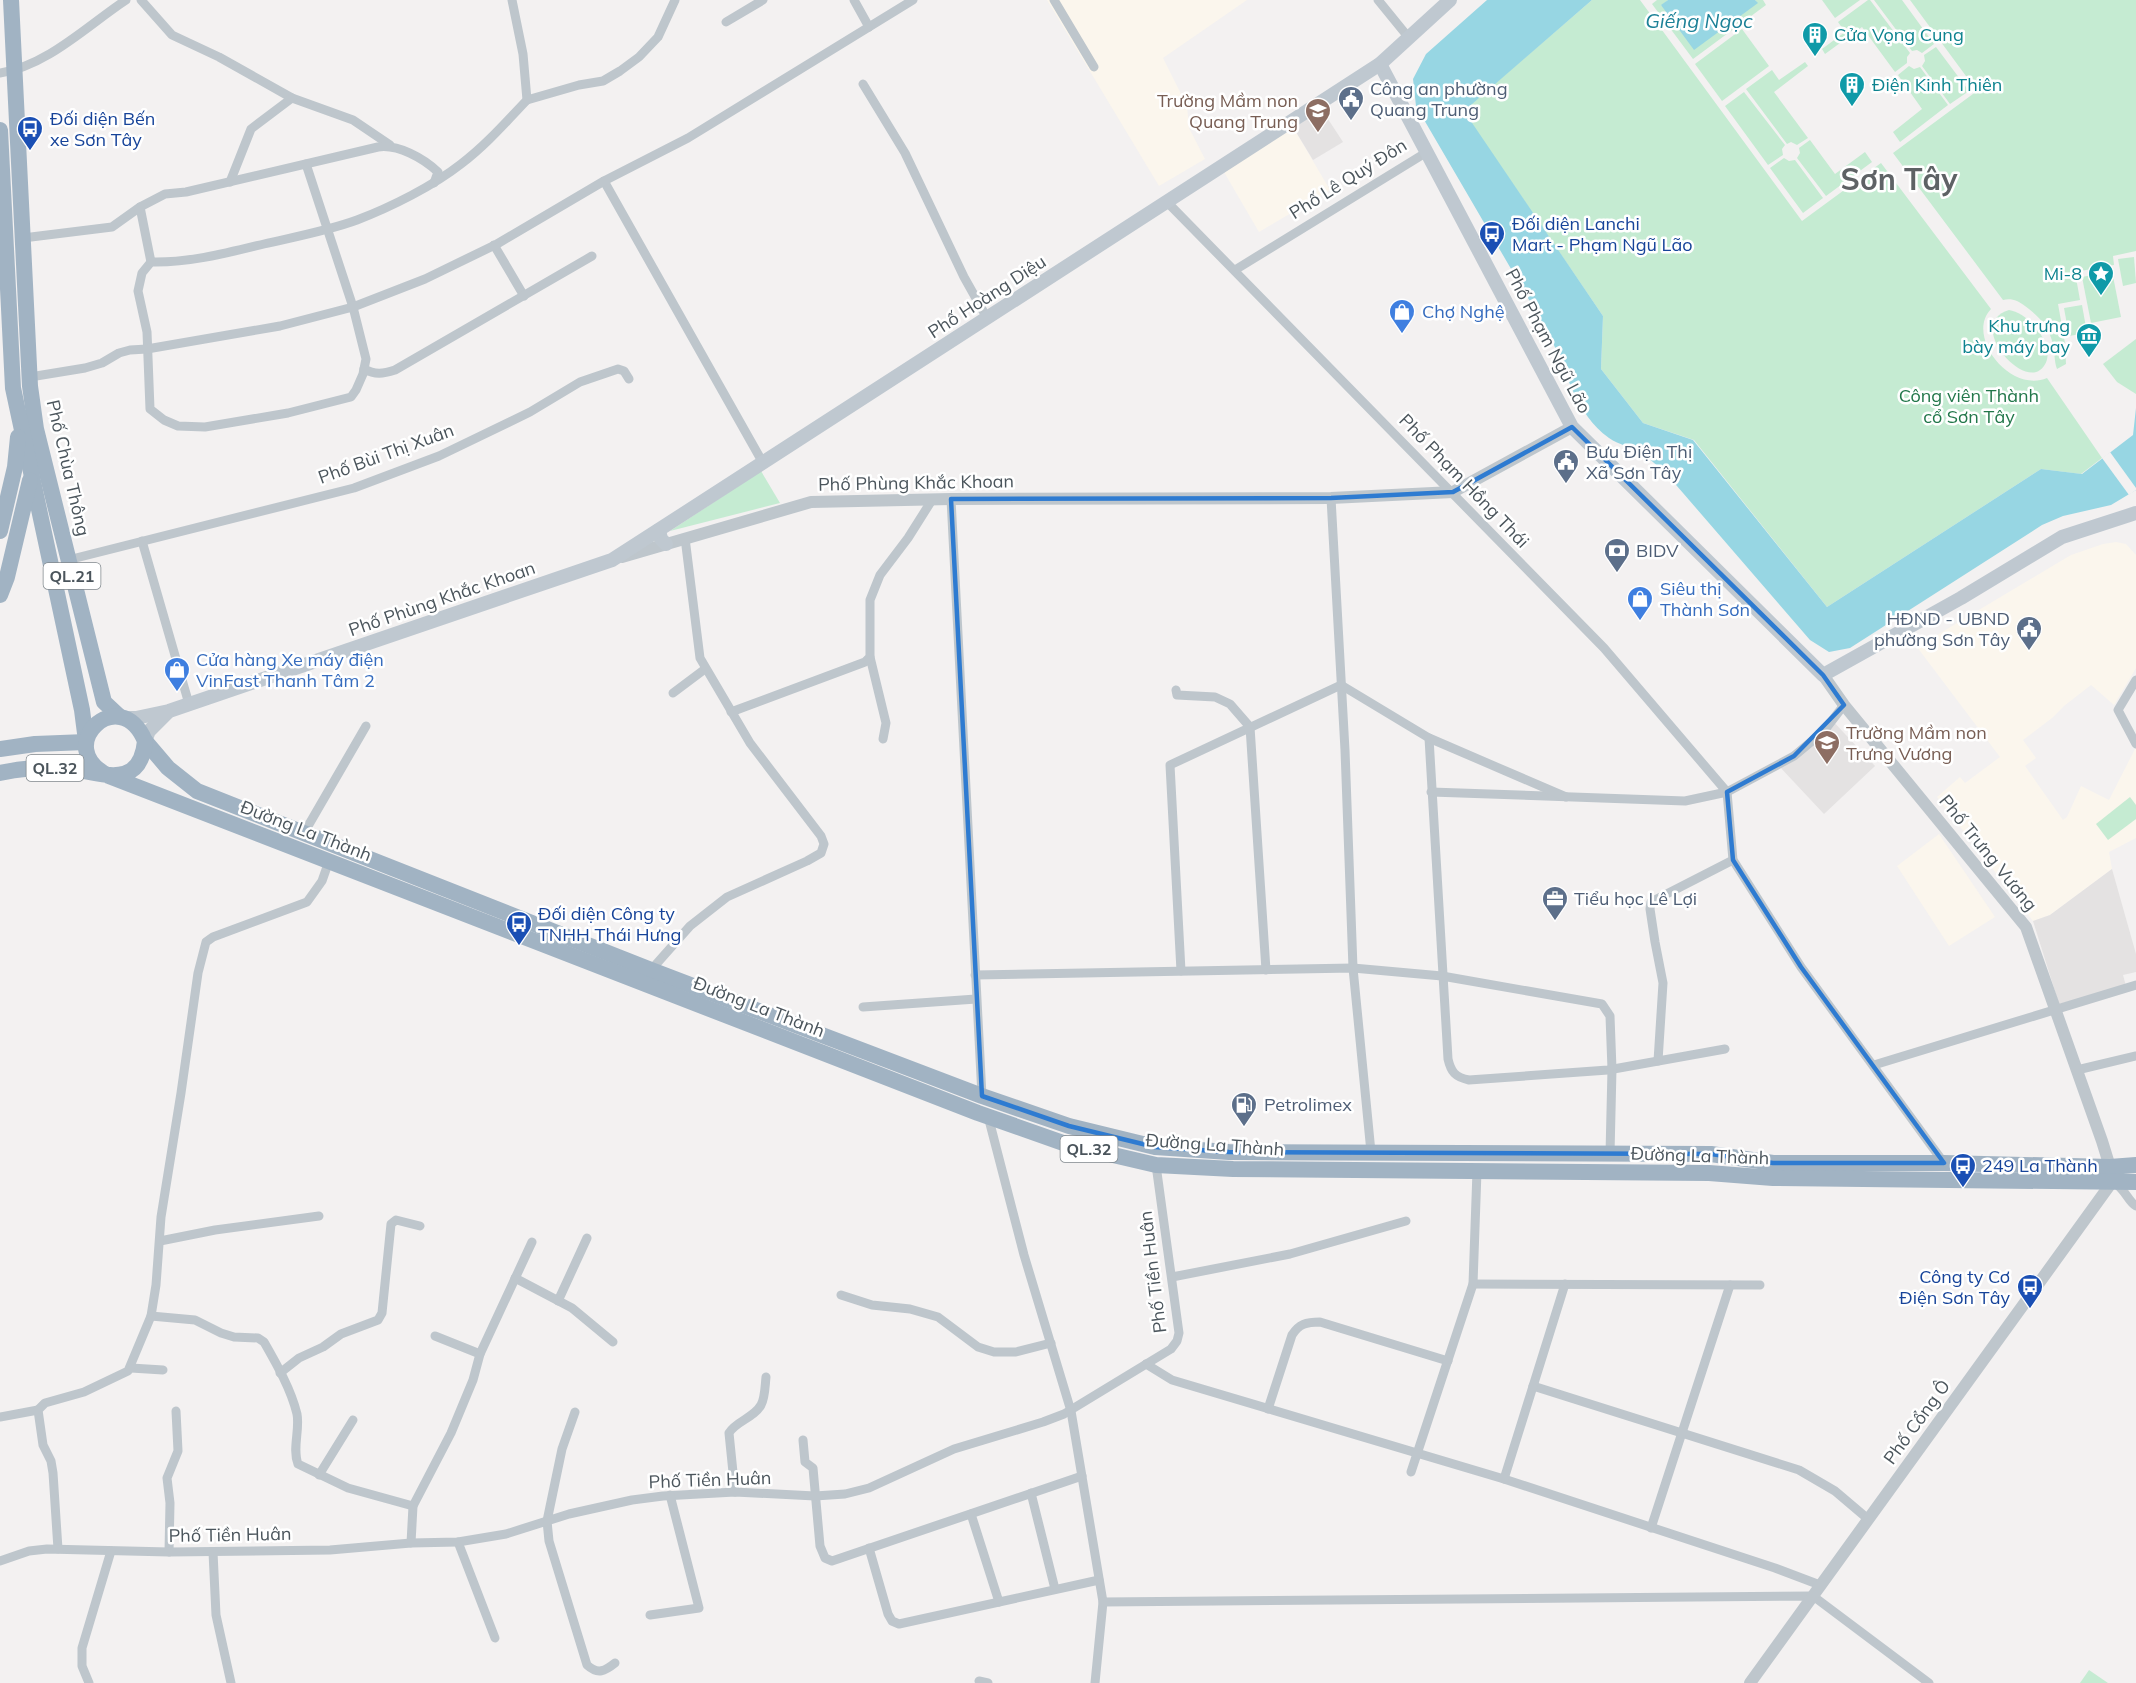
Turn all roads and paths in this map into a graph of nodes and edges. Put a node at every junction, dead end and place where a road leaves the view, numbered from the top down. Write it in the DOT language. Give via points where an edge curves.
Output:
graph roads {
  1 [pos="11,0"];
  2 [pos="126,0"];
  3 [pos="141,0"];
  4 [pos="512,0"];
  5 [pos="675,0"];
  6 [pos="763,0"];
  7 [pos="854,0"];
  8 [pos="913,0"];
  9 [pos="1054,0"];
  10 [pos="1378,0"];
  11 [pos="1450,0"];
  12 [pos="726,22"];
  13 [pos="869,27"];
  14 [pos="1409,38"];
  15 [pos="1380,64"];
  16 [pos="1094,67"];
  17 [pos="7,72"];
  18 [pos="863,84"];
  19 [pos="292,98"];
  20 [pos="527,100"];
  21 [pos="0,130"];
  22 [pos="390,145"];
  23 [pos="1427,152"];
  24 [pos="306,164"];
  25 [pos="604,181"];
  26 [pos="231,182"];
  27 [pos="434,183"];
  28 [pos="1167,202"];
  29 [pos="140,207"];
  30 [pos="326,229"];
  31 [pos="23,238"];
  32 [pos="494,245"];
  33 [pos="3,250"];
  34 [pos="592,256"];
  35 [pos="151,262"];
  36 [pos="1234,270"];
  37 [pos="524,296"];
  38 [pos="4,304"];
  39 [pos="353,307"];
  40 [pos="987,318"];
  41 [pos="147,349"];
  42 [pos="364,369"];
  43 [pos="30,376"];
  44 [pos="629,379"];
  45 [pos="13,388"];
  46 [pos="1572,427"];
  47 [pos="36,429"];
  48 [pos="763,463"];
  49 [pos="31,472"];
  50 [pos="1453,492"];
  51 [pos="1331,498"];
  52 [pos="951,499"];
  53 [pos="932,500"];
  54 [pos="2136,513"];
  55 [pos="659,530"];
  56 [pos="0,531"];
  57 [pos="685,538"];
  58 [pos="142,540"];
  59 [pos="666,544"];
  60 [pos="69,560"];
  61 [pos="612,560"];
  62 [pos="0,595"];
  63 [pos="870,657"];
  64 [pos="705,669"];
  65 [pos="1823,675"];
  66 [pos="2136,680"];
  67 [pos="1341,685"];
  68 [pos="1176,690"];
  69 [pos="673,693"];
  70 [pos="189,704"];
  71 [pos="1844,705"];
  72 [pos="169,711"];
  73 [pos="731,712"];
  74 [pos="122,717"];
  75 [pos="366,726"];
  76 [pos="1250,727"];
  77 [pos="1429,738"];
  78 [pos="883,740"];
  79 [pos="145,741"];
  80 [pos="86,742"];
  81 [pos="2136,744"];
  82 [pos="0,749"];
  83 [pos="0,773"];
  84 [pos="109,776"];
  85 [pos="1431,792"];
  86 [pos="1727,792"];
  87 [pos="1566,797"];
  88 [pos="304,833"];
  89 [pos="1733,860"];
  90 [pos="329,861"];
  91 [pos="1353,968"];
  92 [pos="651,970"];
  93 [pos="1266,970"];
  94 [pos="1181,971"];
  95 [pos="975,975"];
  96 [pos="1442,976"];
  97 [pos="2136,985"];
  98 [pos="976,999"];
  99 [pos="863,1007"];
  100 [pos="2055,1009"];
  101 [pos="1725,1049"];
  102 [pos="2136,1056"];
  103 [pos="1658,1061"];
  104 [pos="1874,1065"];
  105 [pos="1612,1069"];
  106 [pos="2077,1070"];
  107 [pos="982,1096"];
  108 [pos="988,1116"];
  109 [pos="1371,1152"];
  110 [pos="1610,1154"];
  111 [pos="1944,1163"];
  112 [pos="1156,1165"];
  113 [pos="2136,1165"];
  114 [pos="1477,1171"];
  115 [pos="2111,1174"];
  116 [pos="2136,1182"];
  117 [pos="2136,1206"];
  118 [pos="319,1216"];
  119 [pos="1406,1221"];
  120 [pos="420,1226"];
  121 [pos="587,1238"];
  122 [pos="160,1241"];
  123 [pos="532,1242"];
  124 [pos="1173,1277"];
  125 [pos="515,1278"];
  126 [pos="1473,1284"];
  127 [pos="1565,1284"];
  128 [pos="1730,1285"];
  129 [pos="1760,1285"];
  130 [pos="841,1295"];
  131 [pos="558,1301"];
  132 [pos="151,1316"];
  133 [pos="435,1336"];
  134 [pos="613,1342"];
  135 [pos="1051,1343"];
  136 [pos="480,1354"];
  137 [pos="1448,1361"];
  138 [pos="1146,1365"];
  139 [pos="131,1368"];
  140 [pos="164,1370"];
  141 [pos="280,1373"];
  142 [pos="766,1377"];
  143 [pos="1533,1386"];
  144 [pos="1268,1408"];
  145 [pos="38,1410"];
  146 [pos="176,1411"];
  147 [pos="1071,1411"];
  148 [pos="575,1412"];
  149 [pos="0,1417"];
  150 [pos="353,1420"];
  151 [pos="1682,1433"];
  152 [pos="803,1440"];
  153 [pos="1417,1453"];
  154 [pos="1411,1472"];
  155 [pos="319,1475"];
  156 [pos="1082,1476"];
  157 [pos="1504,1479"];
  158 [pos="735,1492"];
  159 [pos="1030,1493"];
  160 [pos="670,1495"];
  161 [pos="815,1496"];
  162 [pos="413,1506"];
  163 [pos="971,1514"];
  164 [pos="1868,1519"];
  165 [pos="547,1521"];
  166 [pos="1651,1528"];
  167 [pos="458,1542"];
  168 [pos="411,1544"];
  169 [pos="869,1548"];
  170 [pos="58,1549"];
  171 [pos="111,1551"];
  172 [pos="169,1552"];
  173 [pos="213,1552"];
  174 [pos="0,1561"];
  175 [pos="1099,1580"];
  176 [pos="1820,1586"];
  177 [pos="1054,1589"];
  178 [pos="1813,1596"];
  179 [pos="999,1602"];
  180 [pos="1103,1602"];
  181 [pos="650,1616"];
  182 [pos="495,1638"];
  183 [pos="615,1663"];
  184 [pos="89,1683"];
  185 [pos="231,1683"];
  186 [pos="1095,1683"];
  187 [pos="1750,1683"];
  188 [pos="1929,1683"];
  1 -- 17 [label="highway, Phố Chùa Thông / QL.21"];
  2 -- 17 [label="street" via="61,47"];
  3 -- 19 [label="street" via="172,35"];
  4 -- 20 [label="street"];
  5 -- 20 [label="street" via="658,38 620,71 603,81"];
  6 -- 12 [label="street"];
  7 -- 13 [label="street"];
  8 -- 13 [label="street"];
  9 -- 16 [label="street"];
  10 -- 14 [label="street"];
  11 -- 14 [label="main road, Phố Hoàng Diệu"];
  13 -- 25 [label="street" via="688,138"];
  14 -- 15 [label="main road, Phố Hoàng Diệu"];
  15 -- 23 [label="main road, Phố Lê Quý Đôn"];
  15 -- 28 [label="main road, Phố Hoàng Diệu"];
  17 -- 31 [label="highway, Phố Chùa Thông / QL.21"];
  18 -- 40 [label="street" via="905,153"];
  19 -- 22 [label="street" via="353,120"];
  19 -- 26 [label="street" via="251,129"];
  20 -- 27 [label="street" via="493,136"];
  21 -- 33 [label="highway, Phố Chùa Thông / QL.21"];
  22 -- 24 [label="street"];
  22 -- 27 [label="street" via="431,165 438,172"];
  23 -- 36 [label="street, Phố Lê Quý Đôn"];
  23 -- 46 [label="main road, Phố Phạm Ngũ Lão"];
  24 -- 26 [label="street"];
  24 -- 30 [label="street"];
  25 -- 32 [label="street"];
  25 -- 48 [label="street"];
  26 -- 29 [label="street" via="165,194"];
  27 -- 30 [label="street" via="357,220"];
  28 -- 36 [label="street, Phố Phạm Hồng Thái"];
  28 -- 40 [label="main road, Phố Hoàng Diệu"];
  29 -- 31 [label="street" via="112,227"];
  29 -- 35 [label="street"];
  30 -- 35 [label="street" via="228,253"];
  30 -- 39 [label="street"];
  31 -- 43 [label="highway, Phố Chùa Thông / QL.21"];
  32 -- 37 [label="street"];
  32 -- 39 [label="street" via="425,279"];
  33 -- 38 [label="highway, Phố Chùa Thông / QL.21"];
  34 -- 37 [label="street"];
  35 -- 41 [label="street" via="142,273 138,291"];
  36 -- 50 [label="street, Phố Phạm Hồng Thái"];
  37 -- 42 [label="street" via="395,370 384,374"];
  38 -- 45 [label="highway, Phố Chùa Thông / QL.21"];
  39 -- 41 [label="street" via="280,326"];
  39 -- 42 [label="street" via="366,359"];
  40 -- 48 [label="main road, Phố Hoàng Diệu"];
  41 -- 42 [label="street" via="150,409 178,426 206,427 288,413 351,396"];
  41 -- 43 [label="street" via="119,352 85,368"];
  43 -- 47 [label="highway, Phố Chùa Thông / QL.21"];
  44 -- 58 [label="street, Phố Bùi Thị Xuân" via="618,369 580,382 530,412 439,456 354,488"];
  45 -- 49 [label="highway, Phố Chùa Thông / QL.21"];
  45 -- 56 [label="highway" via="18,435"];
  46 -- 50 [label="street, Phố Phùng Khắc Khoan"];
  46 -- 65 [label="main road, Phố Phạm Ngũ Lão"];
  47 -- 49 [label="highway"];
  47 -- 60 [label="highway, Phố Chùa Thông / QL.21"];
  48 -- 55 [label="main road, Phố Hoàng Diệu"];
  49 -- 62 [label="highway"];
  49 -- 80 [label="highway, Phố Chùa Thông / QL.21"];
  50 -- 51 [label="street, Phố Phùng Khắc Khoan"];
  50 -- 86 [label="street, Phố Phạm Hồng Thái" via="1604,648"];
  51 -- 52 [label="street, Phố Phùng Khắc Khoan"];
  51 -- 67 [label="street"];
  52 -- 53 [label="street, Phố Phùng Khắc Khoan"];
  52 -- 95 [label="street"];
  53 -- 57 [label="street, Phố Phùng Khắc Khoan" via="811,502"];
  53 -- 63 [label="street" via="876,584 870,600"];
  54 -- 65 [label="main road" via="2062,537"];
  55 -- 59 [label="main road"];
  55 -- 61 [label="main road, Phố Hoàng Diệu"];
  57 -- 59 [label="street, Phố Phùng Khắc Khoan"];
  57 -- 64 [label="street" via="700,658"];
  58 -- 60 [label="street, Phố Bùi Thị Xuân"];
  58 -- 70 [label="street"];
  59 -- 61 [label="street, Phố Phùng Khắc Khoan"];
  60 -- 74 [label="highway, Phố Chùa Thông / QL.21" via="104,702"];
  61 -- 70 [label="main road, Phố Phùng Khắc Khoan"];
  63 -- 73 [label="street" via="866,662"];
  63 -- 78 [label="street" via="886,723"];
  64 -- 69 [label="street"];
  64 -- 73 [label="street"];
  65 -- 71 [label="street, Phố Trưng Vương"];
  66 -- 81 [label="street" via="2118,710"];
  67 -- 76 [label="street"];
  67 -- 77 [label="street"];
  67 -- 91 [label="street"];
  68 -- 76 [label="street" via="1177,694 1215,697 1230,704"];
  70 -- 72 [label="main road, Phố Phùng Khắc Khoan"];
  71 -- 86 [label="street" via="1824,731 1794,756"];
  71 -- 100 [label="street, Phố Trưng Vương" via="2026,927"];
  72 -- 74 [label="main road, Phố Phùng Khắc Khoan"];
  72 -- 79 [label="main road" via="149,731"];
  73 -- 92 [label="street" via="824,844 821,853 807,861 727,897 690,926"];
  74 -- 79 [label="highway" via="136,725"];
  74 -- 80 [label="highway" via="100,720"];
  75 -- 88 [label="street"];
  76 -- 93 [label="street"];
  76 -- 94 [label="street" via="1170,765"];
  77 -- 85 [label="street"];
  77 -- 87 [label="street"];
  79 -- 84 [label="highway" via="142,759 136,767"];
  79 -- 88 [label="highway, Đường La Thành / QL.32" via="168,768 197,791"];
  80 -- 82 [label="highway, QL.32"];
  80 -- 84 [label="highway" via="92,765"];
  83 -- 84 [label="highway, QL.32" via="64,768"];
  84 -- 90 [label="highway, Đường La Thành / QL.32"];
  85 -- 87 [label="street"];
  85 -- 96 [label="street"];
  86 -- 87 [label="street" via="1685,801"];
  86 -- 89 [label="street"];
  88 -- 92 [label="highway, Đường La Thành / QL.32"];
  89 -- 103 [label="street" via="1652,902 1663,983"];
  89 -- 104 [label="street" via="1802,967"];
  90 -- 108 [label="highway, Đường La Thành / QL.32"];
  90 -- 122 [label="street" via="322,881 307,902 206,942 198,973"];
  91 -- 93 [label="street"];
  91 -- 96 [label="street"];
  91 -- 109 [label="street"];
  92 -- 107 [label="highway, Đường La Thành / QL.32"];
  93 -- 94 [label="street"];
  94 -- 95 [label="street"];
  95 -- 98 [label="street"];
  96 -- 105 [label="street" via="1602,1004 1610,1016"];
  96 -- 105 [label="street" via="1448,1059 1451,1072 1459,1077 1469,1080"];
  97 -- 100 [label="street"];
  98 -- 99 [label="street"];
  98 -- 107 [label="street"];
  100 -- 104 [label="street"];
  100 -- 106 [label="street, Phố Trưng Vương"];
  101 -- 103 [label="street"];
  102 -- 106 [label="street"];
  103 -- 105 [label="street"];
  104 -- 111 [label="street"];
  105 -- 110 [label="street"];
  106 -- 115 [label="street, Phố Trưng Vương"];
  107 -- 109 [label="highway, Đường La Thành / QL.32" via="1069,1126 1155,1147 1229,1152"];
  108 -- 112 [label="highway, Đường La Thành / QL.32" via="1066,1144"];
  108 -- 135 [label="street"];
  109 -- 110 [label="highway, Đường La Thành / QL.32"];
  110 -- 111 [label="highway, Đường La Thành / QL.32" via="1711,1154 1773,1163"];
  111 -- 115 [label="highway, Đường La Thành / QL.32"];
  112 -- 114 [label="highway, Đường La Thành / QL.32"];
  112 -- 124 [label="street, Phố Tiền Huân"];
  113 -- 115 [label="highway, Đường La Thành / QL.32"];
  114 -- 115 [label="highway, Đường La Thành / QL.32" via="1709,1173 1773,1178"];
  114 -- 126 [label="street"];
  115 -- 116 [label="highway, Đường La Thành / QL.32"];
  115 -- 117 [label="street"];
  115 -- 164 [label="street, Phố Cổng Ô"];
  118 -- 122 [label="street"];
  119 -- 124 [label="street" via="1290,1254"];
  120 -- 141 [label="street" via="396,1220 391,1224 382,1313 378,1320 341,1334"];
  121 -- 131 [label="street"];
  122 -- 132 [label="street"];
  123 -- 125 [label="street"];
  124 -- 138 [label="street, Phố Tiền Huân" via="1177,1341"];
  125 -- 131 [label="street"];
  125 -- 136 [label="street"];
  126 -- 127 [label="street"];
  126 -- 137 [label="street"];
  127 -- 128 [label="street"];
  127 -- 143 [label="street"];
  128 -- 129 [label="street"];
  128 -- 151 [label="street"];
  130 -- 135 [label="street" via="938,1317 978,1347 994,1352 1016,1352"];
  131 -- 134 [label="street"];
  132 -- 139 [label="street"];
  132 -- 141 [label="street" via="195,1320 228,1335 258,1338"];
  133 -- 136 [label="street"];
  135 -- 147 [label="street"];
  136 -- 162 [label="street" via="451,1433"];
  137 -- 144 [label="street" via="1320,1322 1308,1322 1297,1326 1292,1335"];
  137 -- 153 [label="street"];
  138 -- 144 [label="street" via="1172,1380"];
  138 -- 147 [label="street, Phố Tiền Huân"];
  139 -- 140 [label="street"];
  139 -- 145 [label="street" via="103,1384 45,1403"];
  141 -- 155 [label="street" via="297,1415 295,1457 298,1464"];
  142 -- 158 [label="street" via="759,1408 729,1433"];
  143 -- 151 [label="street"];
  143 -- 157 [label="street"];
  144 -- 153 [label="street"];
  145 -- 149 [label="street"];
  145 -- 170 [label="street" via="43,1445 53,1473"];
  146 -- 172 [label="street" via="178,1451 167,1478"];
  147 -- 156 [label="street"];
  147 -- 161 [label="street, Phố Tiền Huân" via="954,1449 869,1488"];
  148 -- 165 [label="street" via="562,1449"];
  150 -- 155 [label="street"];
  151 -- 164 [label="street" via="1799,1470 1835,1491"];
  151 -- 166 [label="street"];
  152 -- 161 [label="street" via="805,1462 813,1468"];
  153 -- 154 [label="street"];
  153 -- 157 [label="street"];
  155 -- 162 [label="street" via="348,1488"];
  156 -- 159 [label="street"];
  156 -- 175 [label="street"];
  157 -- 166 [label="street"];
  158 -- 160 [label="street, Phố Tiền Huân"];
  158 -- 161 [label="street, Phố Tiền Huân"];
  159 -- 163 [label="street"];
  159 -- 177 [label="street"];
  160 -- 165 [label="street, Phố Tiền Huân"];
  160 -- 181 [label="street" via="699,1608"];
  161 -- 169 [label="street" via="820,1546 825,1558 832,1561"];
  162 -- 168 [label="street"];
  163 -- 169 [label="street"];
  163 -- 179 [label="street"];
  164 -- 176 [label="street, Phố Cổng Ô"];
  165 -- 167 [label="street, Phố Tiền Huân" via="506,1534"];
  165 -- 183 [label="street" via="549,1542 587,1665 599,1672"];
  166 -- 176 [label="street"];
  167 -- 168 [label="street, Phố Tiền Huân"];
  167 -- 182 [label="street"];
  168 -- 173 [label="street, Phố Tiền Huân"];
  169 -- 179 [label="street" via="892,1622 899,1624"];
  170 -- 171 [label="street, Phố Tiền Huân"];
  170 -- 174 [label="street, Phố Tiền Huân" via="29,1551"];
  171 -- 172 [label="street, Phố Tiền Huân"];
  171 -- 184 [label="street" via="82,1648 82,1666"];
  172 -- 173 [label="street, Phố Tiền Huân"];
  173 -- 185 [label="street" via="216,1615"];
  175 -- 177 [label="street"];
  175 -- 180 [label="street"];
  176 -- 178 [label="street, Phố Cổng Ô"];
  177 -- 179 [label="street"];
  178 -- 180 [label="street"];
  178 -- 187 [label="street, Phố Cổng Ô"];
  178 -- 188 [label="street"];
  180 -- 186 [label="street"];
}
